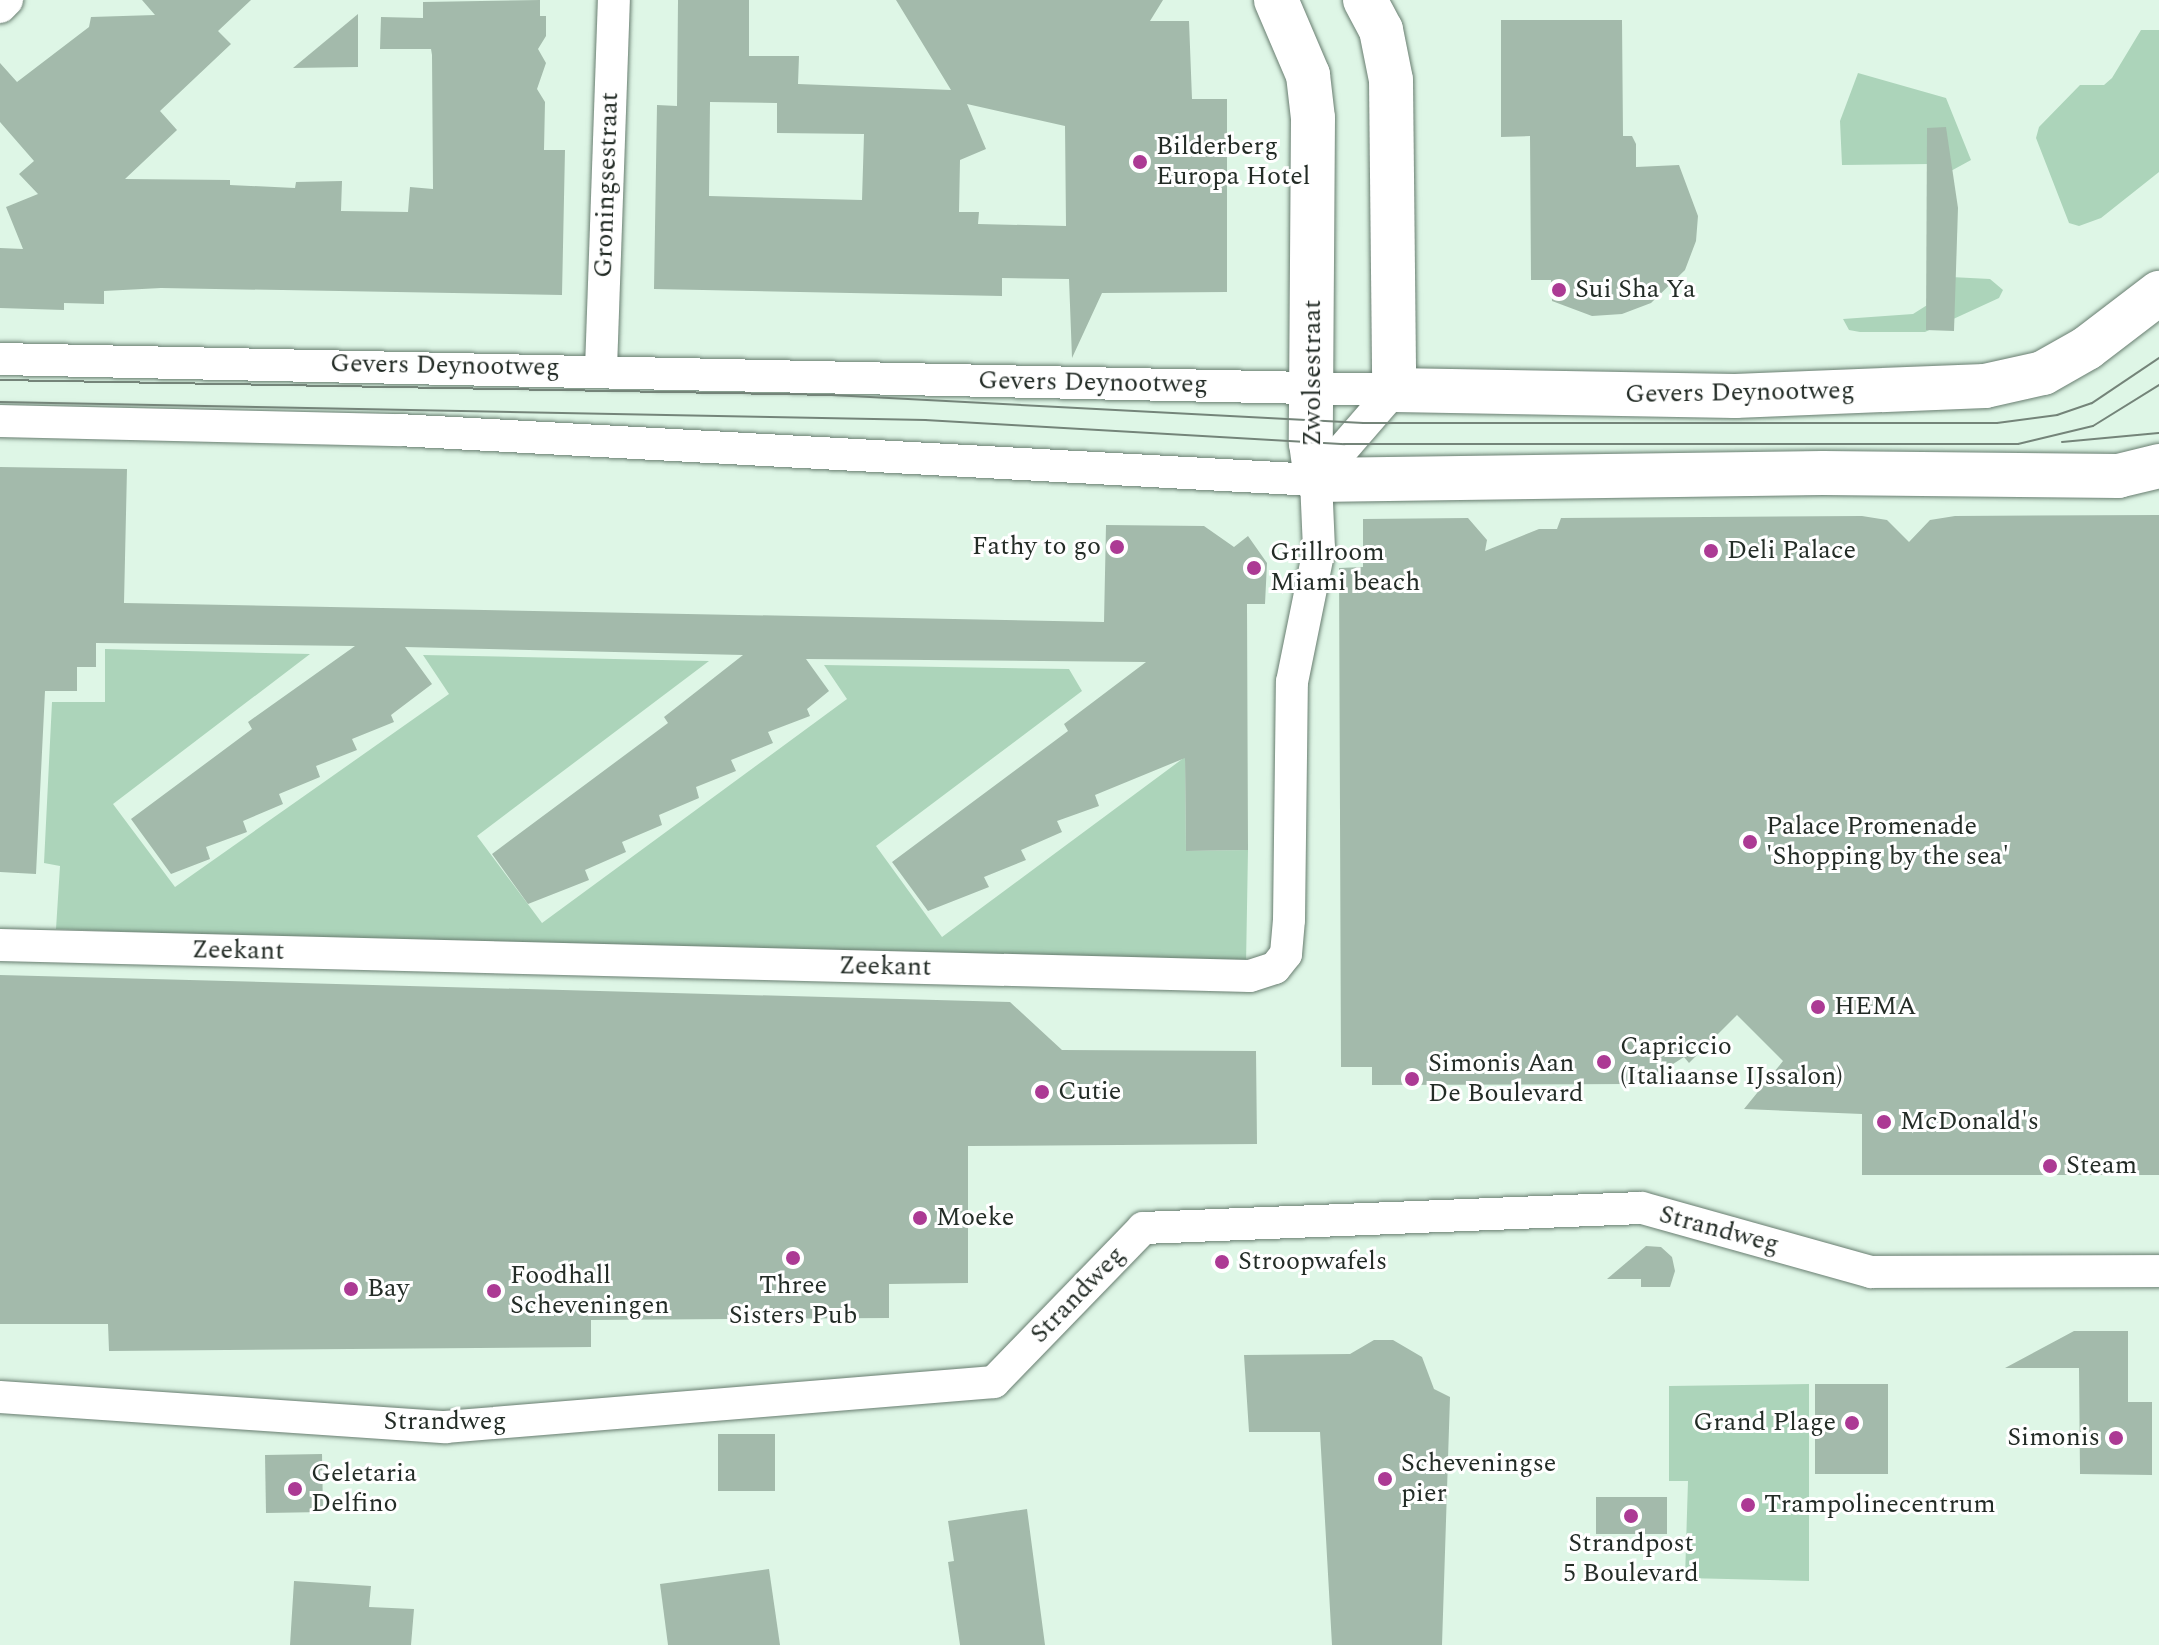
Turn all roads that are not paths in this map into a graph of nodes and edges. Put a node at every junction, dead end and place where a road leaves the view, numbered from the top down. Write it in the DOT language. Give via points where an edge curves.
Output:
graph roads {
  1 [pos="7,0"];
  2 [pos="614,0"];
  3 [pos="1276,0"];
  4 [pos="1365,0"];
  5 [pos="0,7"];
  6 [pos="2159,293"];
  7 [pos="0,359"];
  8 [pos="601,369"];
  9 [pos="1312,389"];
  10 [pos="1394,390"];
  11 [pos="0,421"];
  12 [pos="2159,466"];
  13 [pos="1316,480"];
  14 [pos="0,945"];
  15 [pos="2159,1271"];
  16 [pos="0,1397"];
  1 -- 5 [label="street"];
  2 -- 8 [label="street, Groningsestraat"];
  3 -- 9 [label="main road, Zwolsestraat" via="1308,75 1313,118"];
  4 -- 10 [label="main road" via="1381,30 1391,80"];
  6 -- 10 [label="main road, Gevers Deynootweg" via="2087,348 2043,373 1985,386 1735,396"];
  7 -- 8 [label="street, Gevers Deynootweg"];
  8 -- 9 [label="street, Gevers Deynootweg"];
  9 -- 10 [label="street, Gevers Deynootweg"];
  9 -- 13 [label="main road, Zwolsestraat"];
  10 -- 13 [label="street, Zwolsestraat"];
  11 -- 13 [label="street" via="413,431"];
  12 -- 13 [label="main road" via="2118,476 1823,473"];
  13 -- 14 [label="street, Zeekant" via="1319,549 1292,682 1289,920 1286,954 1275,968 1250,976"];
  15 -- 16 [label="street, Strandweg" via="1871,1272 1642,1208 1143,1228 994,1382 445,1427"];
}
